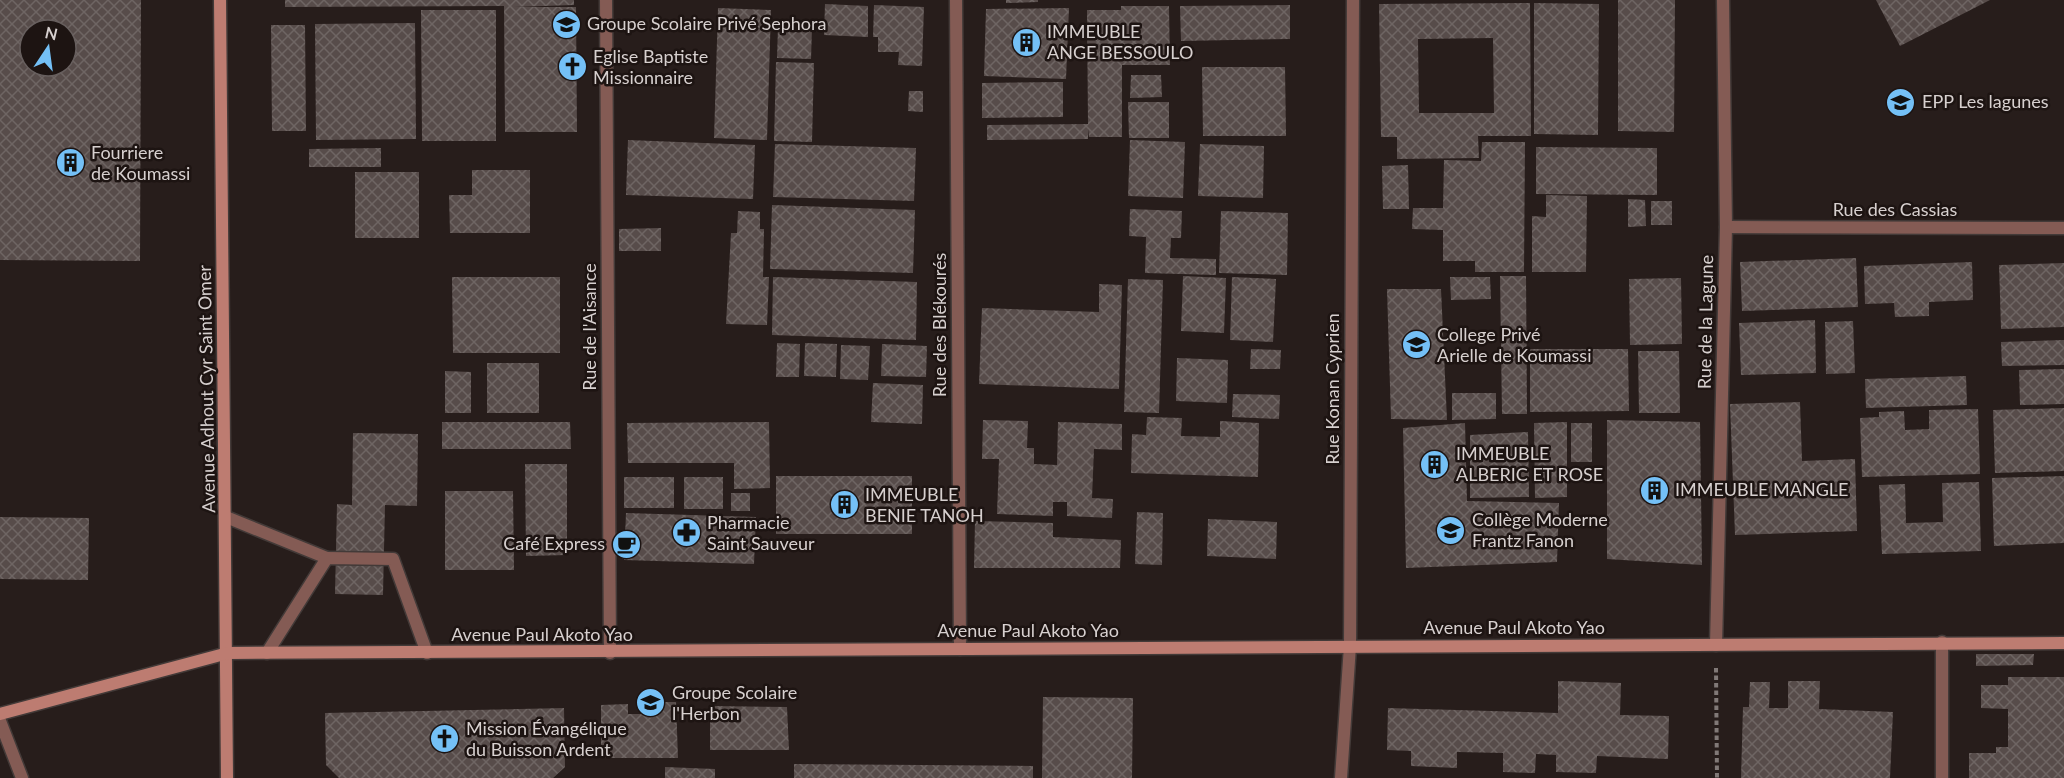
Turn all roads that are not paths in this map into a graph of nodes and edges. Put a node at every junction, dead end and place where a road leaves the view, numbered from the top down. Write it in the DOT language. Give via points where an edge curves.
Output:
graph roads {
  1 [pos="220,0"];
  2 [pos="606,0"];
  3 [pos="956,0"];
  4 [pos="1353,0"];
  5 [pos="1724,0"];
  6 [pos="1726,227"];
  7 [pos="2064,228"];
  8 [pos="226,518"];
  9 [pos="327,558"];
  10 [pos="1942,642"];
  11 [pos="2064,643"];
  12 [pos="1716,645"];
  13 [pos="1350,646"];
  14 [pos="960,649"];
  15 [pos="228,653"];
  16 [pos="267,653"];
  17 [pos="427,653"];
  18 [pos="610,653"];
  19 [pos="0,714"];
  20 [pos="0,721"];
  21 [pos="22,778"];
  22 [pos="227,778"];
  23 [pos="1341,778"];
  24 [pos="1942,778"];
  1 -- 8 [label="street, Avenue Adhout Cyr Saint Omer"];
  2 -- 18 [label="street, Rue de l'Aisance"];
  3 -- 14 [label="street, Rue des Blékourés"];
  4 -- 13 [label="street, Rue Konan Cyprien"];
  5 -- 6 [label="street, Rue de la Lagune"];
  6 -- 7 [label="street, Rue des Cassias"];
  6 -- 12 [label="street, Rue de la Lagune"];
  8 -- 9 [label="street"];
  8 -- 15 [label="street, Avenue Adhout Cyr Saint Omer"];
  9 -- 16 [label="street"];
  9 -- 17 [label="street" via="393,559"];
  10 -- 11 [label="street, Avenue Paul Akoto Yao"];
  10 -- 12 [label="street, Avenue Paul Akoto Yao"];
  10 -- 24 [label="street"];
  12 -- 13 [label="street, Avenue Paul Akoto Yao"];
  13 -- 14 [label="street, Avenue Paul Akoto Yao"];
  13 -- 23 [label="street, Rue Konan Cyprien"];
  14 -- 18 [label="street, Avenue Paul Akoto Yao"];
  15 -- 16 [label="street, Avenue Paul Akoto Yao"];
  15 -- 19 [label="street, Avenue Paul Akoto Yao"];
  15 -- 22 [label="street, Avenue Adhout Cyr Saint Omer"];
  16 -- 17 [label="street, Avenue Paul Akoto Yao"];
  17 -- 18 [label="street, Avenue Paul Akoto Yao"];
  20 -- 21 [label="street"];
}
